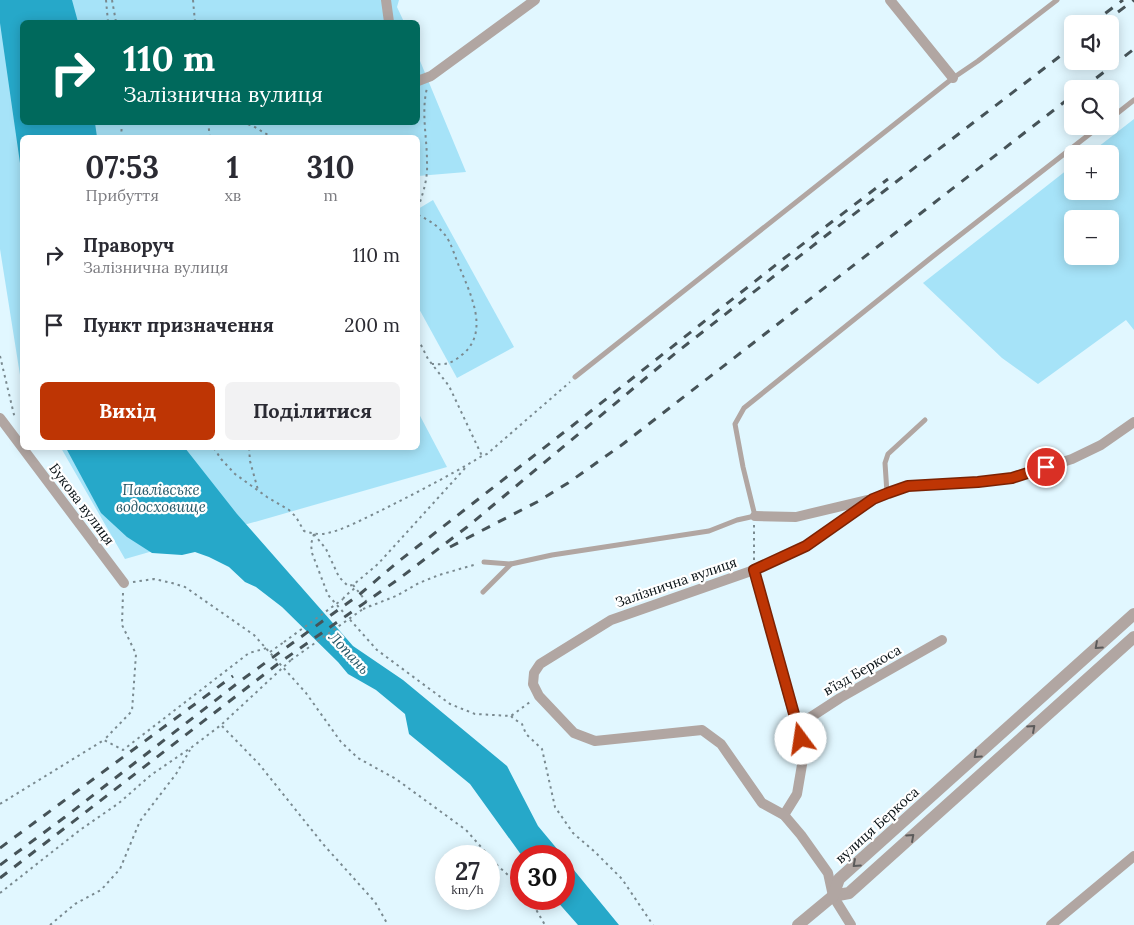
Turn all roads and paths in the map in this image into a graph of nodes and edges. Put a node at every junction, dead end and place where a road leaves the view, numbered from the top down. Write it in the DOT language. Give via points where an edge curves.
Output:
graph roads {
  1 [pos="106,0"];
  2 [pos="112,0"];
  3 [pos="192,0"];
  4 [pos="386,0"];
  5 [pos="535,0"];
  6 [pos="890,0"];
  7 [pos="1056,0"];
  8 [pos="108,20"];
  9 [pos="116,20"];
  10 [pos="195,20"];
  11 [pos="389,20"];
  12 [pos="431,76"];
  13 [pos="953,78"];
  14 [pos="420,80"];
  15 [pos="1134,100"];
  16 [pos="1119,111"];
  17 [pos="250,125"];
  18 [pos="268,135"];
  19 [pos="1088,135"];
  20 [pos="420,202"];
  21 [pos="420,216"];
  22 [pos="420,343"];
  23 [pos="0,356"];
  24 [pos="432,364"];
  25 [pos="575,377"];
  26 [pos="0,418"];
  27 [pos="14,418"];
  28 [pos="925,420"];
  29 [pos="1134,422"];
  30 [pos="20,445"];
  31 [pos="24,450"];
  32 [pos="215,450"];
  33 [pos="249,450"];
  34 [pos="482,456"];
  35 [pos="470,464"];
  36 [pos="258,490"];
  37 [pos="888,493"];
  38 [pos="873,499"];
  39 [pos="755,516"];
  40 [pos="314,534"];
  41 [pos="484,562"];
  42 [pos="511,564"];
  43 [pos="754,570"];
  44 [pos="124,583"];
  45 [pos="353,585"];
  46 [pos="355,588"];
  47 [pos="483,592"];
  48 [pos="370,606"];
  49 [pos="1134,614"];
  50 [pos="1134,637"];
  51 [pos="942,640"];
  52 [pos="267,648"];
  53 [pos="270,652"];
  54 [pos="283,667"];
  55 [pos="539,696"];
  56 [pos="511,716"];
  57 [pos="796,723"];
  58 [pos="221,725"];
  59 [pos="104,740"];
  60 [pos="192,747"];
  61 [pos="0,804"];
  62 [pos="784,815"];
  63 [pos="1134,856"];
  64 [pos="510,877"];
  65 [pos="0,893"];
  66 [pos="832,896"];
  67 [pos="536,910"];
  68 [pos="50,925"];
  69 [pos="388,925"];
  70 [pos="545,925"];
  71 [pos="653,925"];
  72 [pos="798,925"];
  73 [pos="851,925"];
  74 [pos="1052,925"];
  1 -- 8 [label="path"];
  2 -- 9 [label="path"];
  3 -- 10 [label="path"];
  4 -- 11 [label="street"];
  5 -- 12 [label="street"];
  6 -- 13 [label="street"];
  7 -- 13 [label="lane"];
  12 -- 14 [label="street"];
  12 -- 20 [label="path" via="424,107 428,164"];
  13 -- 25 [label="lane"];
  15 -- 16 [label="lane"];
  17 -- 18 [label="path"];
  19 -- 39 [label="lane" via="744,408 735,424"];
  21 -- 24 [label="path" via="447,236 473,300 477,324 474,340 466,352 446,365"];
  22 -- 24 [label="path"];
  23 -- 27 [label="path"];
  24 -- 34 [label="path" via="449,386"];
  25 -- 34 [label="path"];
  26 -- 30 [label="street, Букова вулиця"];
  28 -- 37 [label="lane" via="888,454 885,462"];
  29 -- 37 [label="street, Залізнична вулиця" via="1101,445 1072,459 1012,478 908,486"];
  31 -- 44 [label="street, Букова вулиця"];
  32 -- 36 [label="path" via="235,474"];
  33 -- 36 [label="path"];
  34 -- 35 [label="path"];
  35 -- 40 [label="path" via="348,526"];
  35 -- 45 [label="path" via="378,564"];
  36 -- 40 [label="path" via="296,517 304,531"];
  37 -- 38 [label="street, Залізнична вулиця"];
  38 -- 39 [label="street" via="796,517"];
  38 -- 43 [label="street, Залізнична вулиця" via="806,546"];
  39 -- 42 [label="lane" via="709,530"];
  39 -- 43 [label="path"];
  40 -- 45 [label="path" via="326,549 339,577 348,586"];
  40 -- 56 [label="path" via="312,552 328,595 377,650 450,704 475,714"];
  41 -- 42 [label="lane"];
  41 -- 48 [label="path" via="419,582"];
  42 -- 47 [label="lane"];
  43 -- 55 [label="street, Залізнична вулиця" via="611,620 540,664 534,673 533,684"];
  43 -- 57 [label="street"];
  44 -- 52 [label="path" via="154,579 184,587 254,634"];
  44 -- 59 [label="path" via="122,625 136,654 132,711"];
  45 -- 46 [label="path"];
  46 -- 48 [label="path"];
  46 -- 53 [label="path, bridge"];
  48 -- 54 [label="path, bridge"];
  49 -- 66 [label="street, вулиця Беркоса, one-way" via="839,879"];
  66 -- 50 [label="street, one-way" via="849,893"];
  51 -- 57 [label="street, в’їзд Беркоса"];
  52 -- 53 [label="path"];
  52 -- 59 [label="path" via="249,653 123,750"];
  53 -- 54 [label="path"];
  54 -- 58 [label="path"];
  54 -- 64 [label="path" via="341,742 358,758 396,779 466,830"];
  55 -- 56 [label="path"];
  55 -- 62 [label="street" via="574,733 595,741 702,730 721,744 762,803"];
  56 -- 71 [label="path" via="522,724 526,734 542,749 555,808 573,833 622,879"];
  57 -- 62 [label="street" via="804,753 797,794"];
  58 -- 60 [label="path"];
  58 -- 69 [label="path" via="259,764 375,902"];
  59 -- 61 [label="path"];
  60 -- 65 [label="path" via="151,775"];
  60 -- 68 [label="path" via="140,821 120,869 101,890 75,904"];
  62 -- 66 [label="street" via="828,873"];
  63 -- 74 [label="street"];
  66 -- 72 [label="street"];
  66 -- 73 [label="street"];
  67 -- 70 [label="path"];
}
